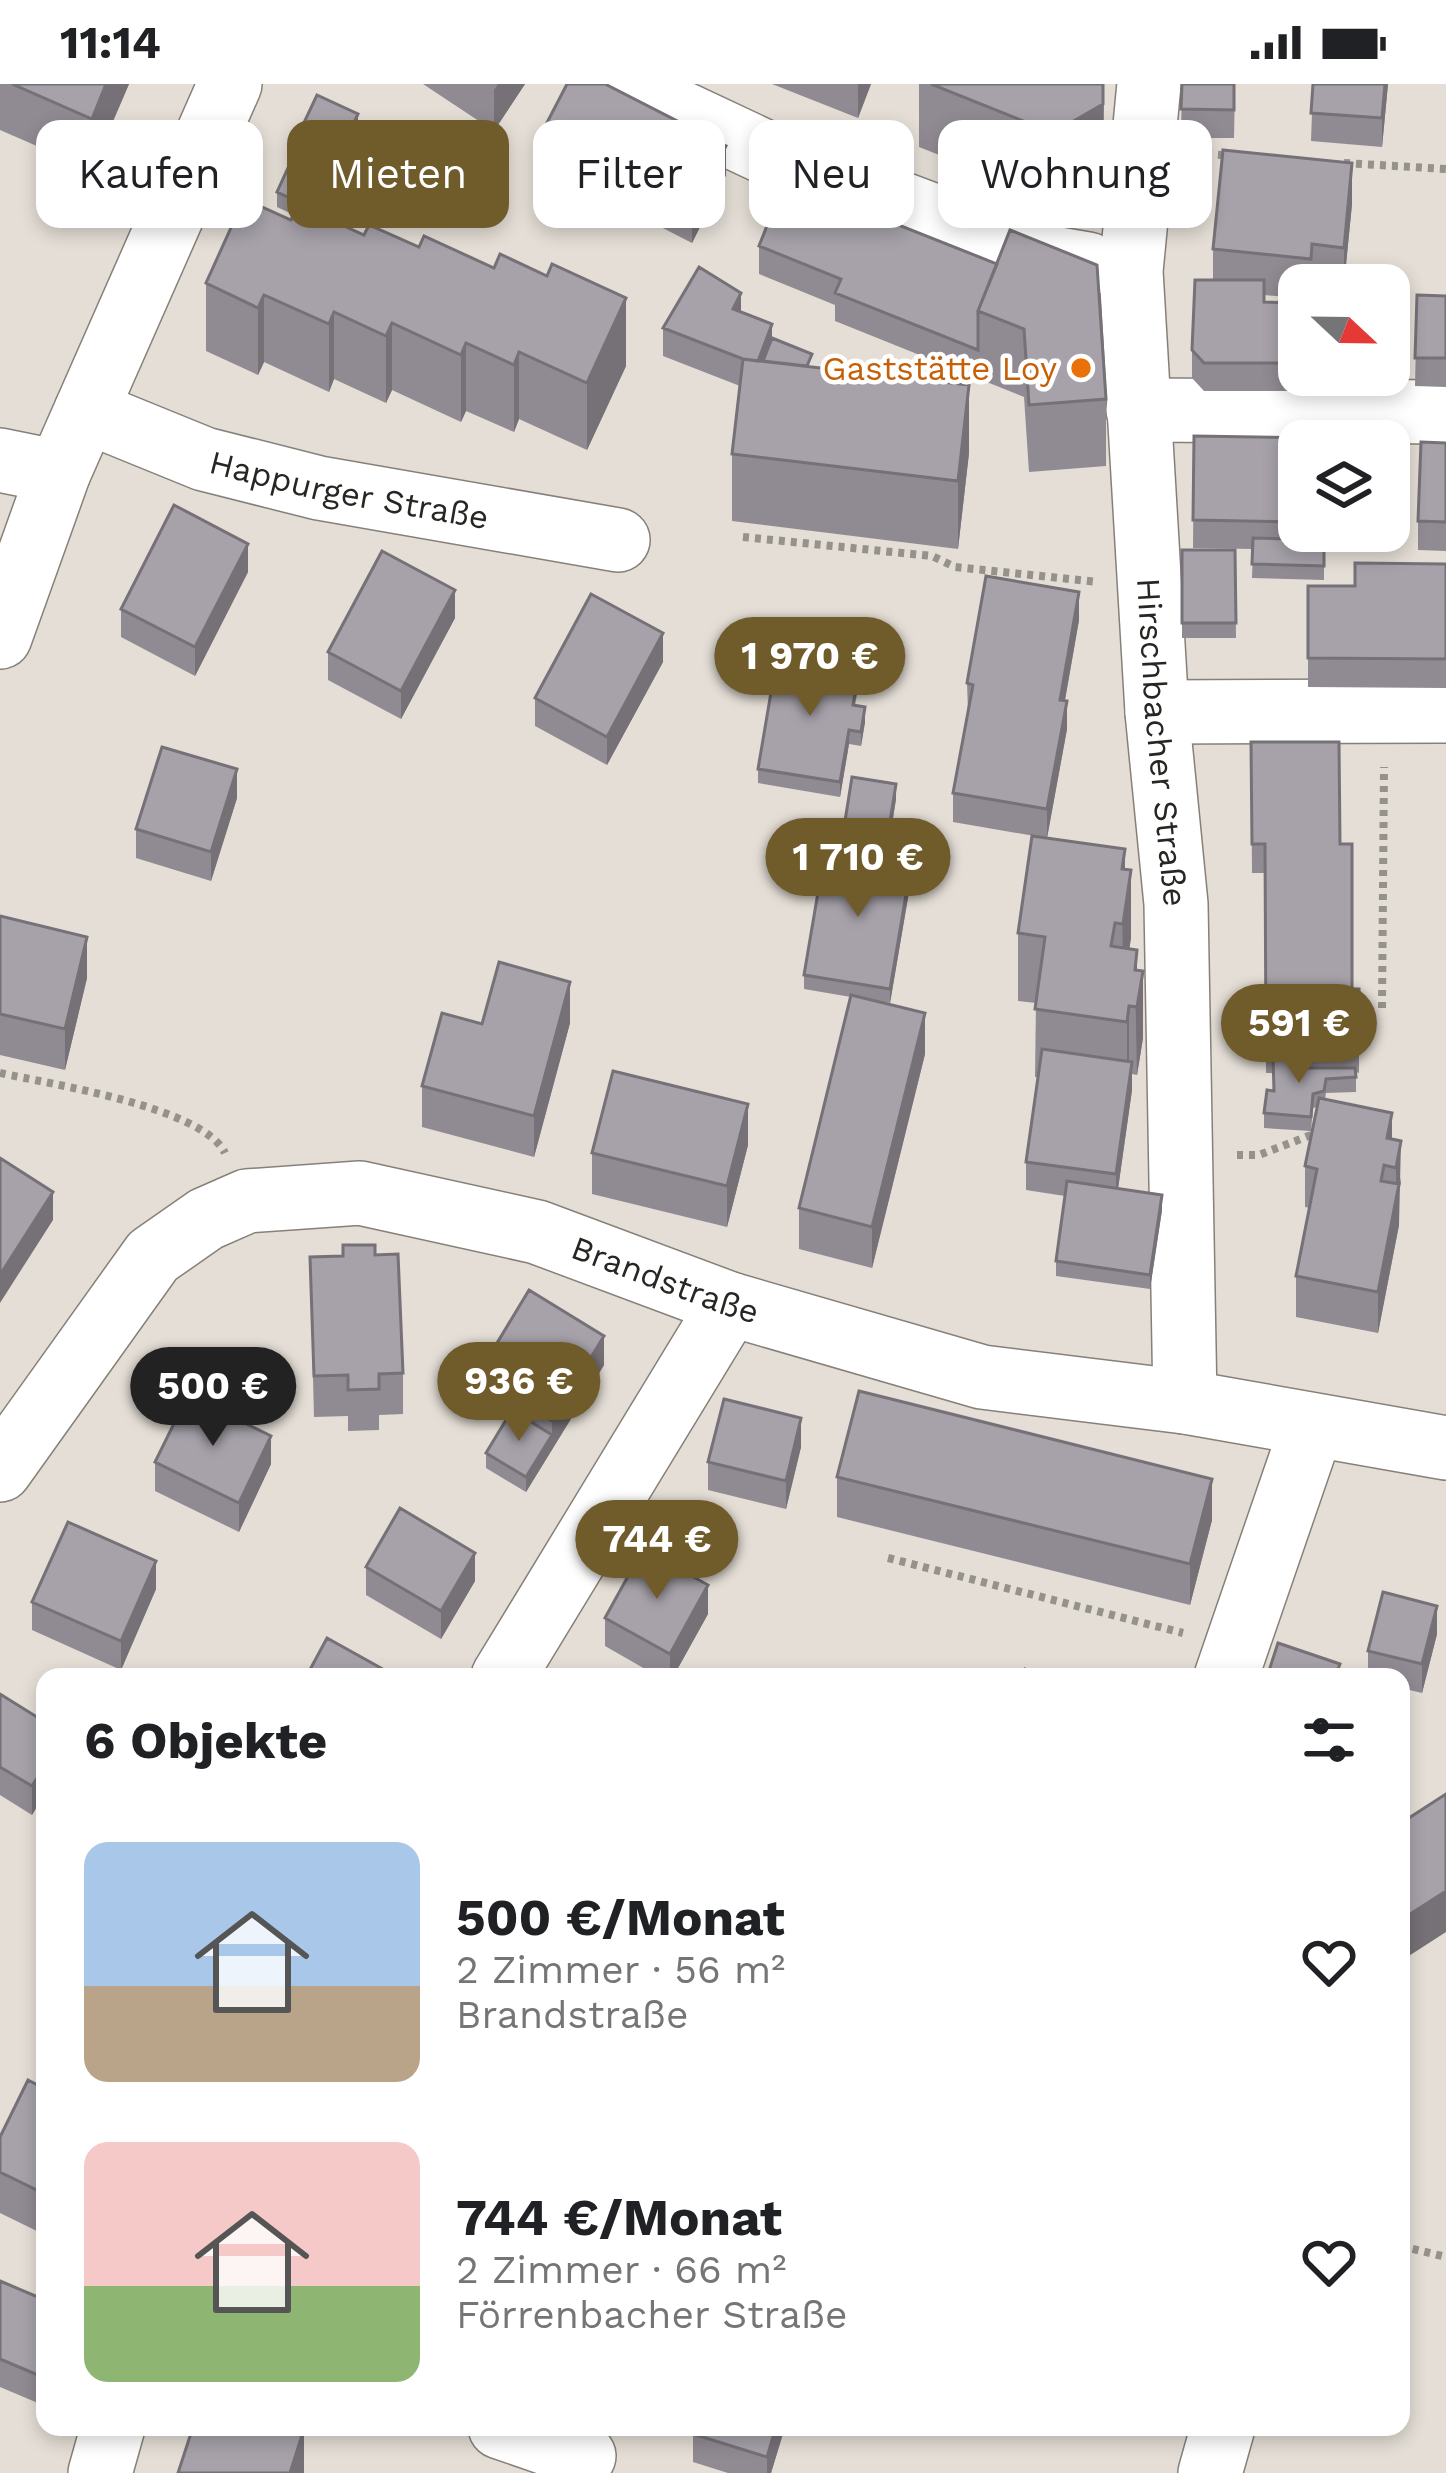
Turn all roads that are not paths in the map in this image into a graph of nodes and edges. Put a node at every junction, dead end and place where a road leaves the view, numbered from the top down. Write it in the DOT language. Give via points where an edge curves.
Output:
graph roads {
  1 [pos="230,84"];
  2 [pos="620,84"];
  3 [pos="1149,84"];
  4 [pos="1132,271"];
  5 [pos="1138,410"];
  6 [pos="86,412"];
  7 [pos="1446,412"];
  8 [pos="30,466"];
  9 [pos="618,540"];
  10 [pos="0,637"];
  11 [pos="1446,711"];
  12 [pos="1156,712"];
  13 [pos="730,1304"];
  14 [pos="1185,1402"];
  15 [pos="1312,1426"];
  16 [pos="1446,1448"];
  17 [pos="0,1470"];
  18 [pos="1207,1656"];
  19 [pos="508,1668"];
  20 [pos="110,2436"];
  21 [pos="526,2436"];
  22 [pos="1220,2436"];
  23 [pos="584,2456"];
  24 [pos="100,2473"];
  25 [pos="1210,2473"];
  1 -- 6 [label="street"];
  2 -- 4 [label="street" via="769,154 1041,256"];
  3 -- 4 [label="street, Hirschbacher Straße"];
  4 -- 5 [label="street, Hirschbacher Straße"];
  5 -- 7 [label="street"];
  5 -- 12 [label="street, Hirschbacher Straße"];
  6 -- 8 [label="street"];
  6 -- 9 [label="street, Happurger Straße" via="204,459 319,488"];
  8 -- 10 [label="street"];
  11 -- 12 [label="street"];
  12 -- 14 [label="street, Hirschbacher Straße" via="1176,904"];
  13 -- 14 [label="street, Brandstraße" via="982,1376"];
  13 -- 17 [label="street, Brandstraße" via="537,1232 360,1193 248,1201 153,1256"];
  13 -- 19 [label="street"];
  14 -- 15 [label="street, Brandstraße"];
  15 -- 16 [label="street, Brandstraße"];
  15 -- 18 [label="street"];
  20 -- 24 [label="street"];
  21 -- 23 [label="street"];
  22 -- 25 [label="street"];
}
